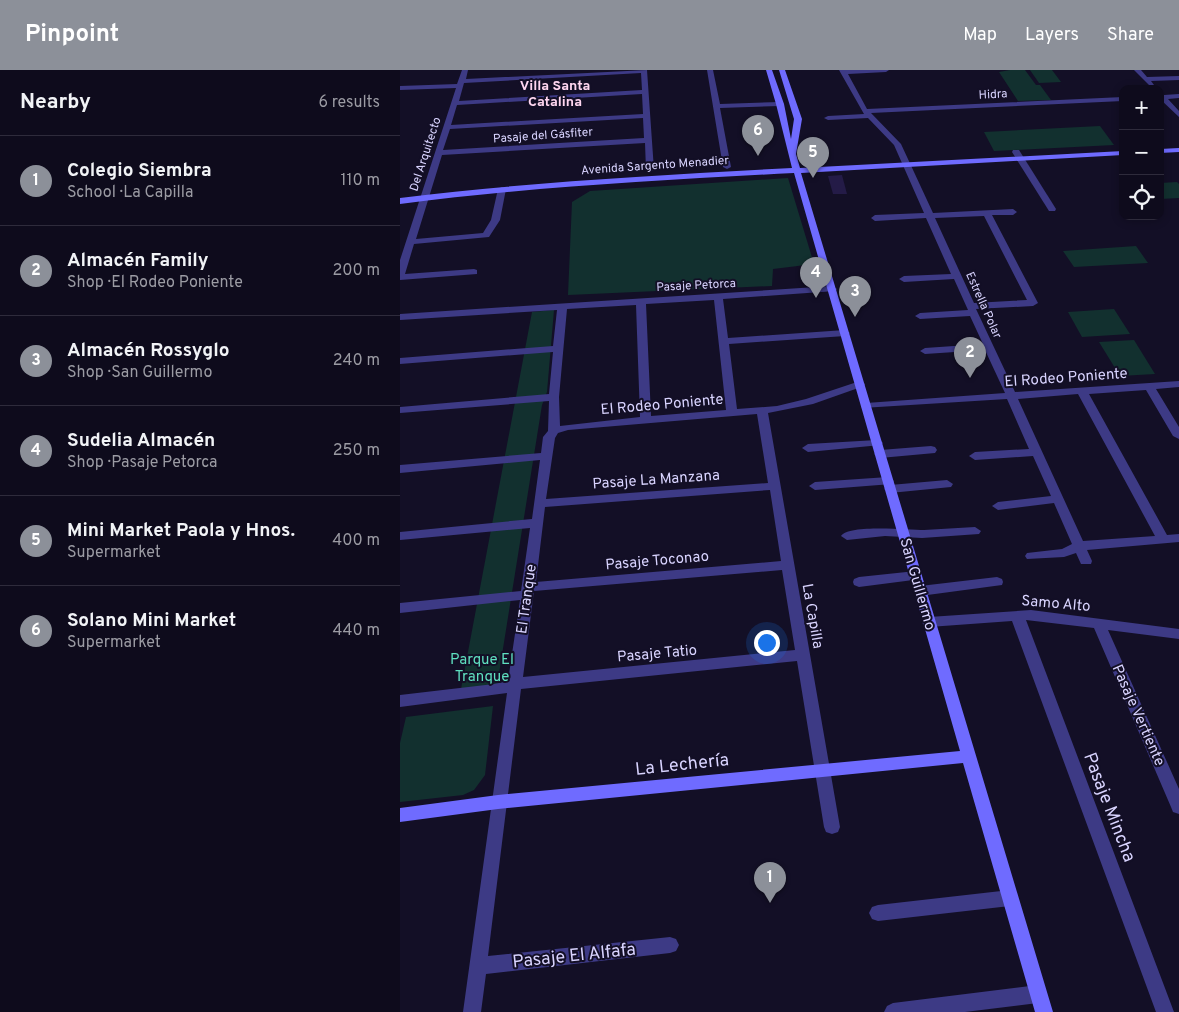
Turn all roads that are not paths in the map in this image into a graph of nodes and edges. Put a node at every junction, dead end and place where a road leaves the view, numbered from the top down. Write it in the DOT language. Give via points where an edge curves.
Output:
graph roads {
  1 [pos="465,70"];
  2 [pos="644,70"];
  3 [pos="710,70"];
  4 [pos="770,70"];
  5 [pos="782,70"];
  6 [pos="886,70"];
  7 [pos="1136,70"];
  8 [pos="842,71"];
  9 [pos="1179,78"];
  10 [pos="1145,79"];
  11 [pos="461,83"];
  12 [pos="1150,85"];
  13 [pos="400,88"];
  14 [pos="646,92"];
  15 [pos="1164,96"];
  16 [pos="1179,96"];
  17 [pos="1119,99"];
  18 [pos="1164,99"];
  19 [pos="454,103"];
  20 [pos="780,104"];
  21 [pos="716,106"];
  22 [pos="867,113"];
  23 [pos="1179,115"];
  24 [pos="647,116"];
  25 [pos="828,118"];
  26 [pos="447,127"];
  27 [pos="648,140"];
  28 [pos="1164,144"];
  29 [pos="1179,144"];
  30 [pos="1119,146"];
  31 [pos="1179,150"];
  32 [pos="1164,151"];
  33 [pos="438,153"];
  34 [pos="1119,153"];
  35 [pos="1018,155"];
  36 [pos="905,161"];
  37 [pos="795,163"];
  38 [pos="727,167"];
  39 [pos="650,170"];
  40 [pos="502,189"];
  41 [pos="400,194"];
  42 [pos="425,194"];
  43 [pos="400,201"];
  44 [pos="1052,209"];
  45 [pos="1013,212"];
  46 [pos="987,214"];
  47 [pos="930,216"];
  48 [pos="875,218"];
  49 [pos="410,242"];
  50 [pos="474,272"];
  51 [pos="400,275"];
  52 [pos="957,276"];
  53 [pos="904,279"];
  54 [pos="832,289"];
  55 [pos="718,296"];
  56 [pos="640,301"];
  57 [pos="562,306"];
  58 [pos="972,309"];
  59 [pos="920,316"];
  60 [pos="400,317"];
  61 [pos="845,333"];
  62 [pos="724,341"];
  63 [pos="989,347"];
  64 [pos="558,349"];
  65 [pos="925,351"];
  66 [pos="400,361"];
  67 [pos="860,384"];
  68 [pos="1179,384"];
  69 [pos="1148,386"];
  70 [pos="1082,391"];
  71 [pos="1011,396"];
  72 [pos="554,397"];
  73 [pos="866,406"];
  74 [pos="400,410"];
  75 [pos="762,410"];
  76 [pos="732,413"];
  77 [pos="646,421"];
  78 [pos="554,432"];
  79 [pos="1179,436"];
  80 [pos="808,448"];
  81 [pos="878,448"];
  82 [pos="931,450"];
  83 [pos="1036,452"];
  84 [pos="546,456"];
  85 [pos="976,456"];
  86 [pos="400,469"];
  87 [pos="947,484"];
  88 [pos="889,485"];
  89 [pos="775,486"];
  90 [pos="815,486"];
  91 [pos="1058,499"];
  92 [pos="539,504"];
  93 [pos="998,506"];
  94 [pos="537,523"];
  95 [pos="975,531"];
  96 [pos="903,533"];
  97 [pos="400,536"];
  98 [pos="847,536"];
  99 [pos="1179,538"];
  100 [pos="1163,539"];
  101 [pos="1079,546"];
  102 [pos="1031,556"];
  103 [pos="1086,561"];
  104 [pos="788,565"];
  105 [pos="916,576"];
  106 [pos="859,582"];
  107 [pos="997,582"];
  108 [pos="920,590"];
  109 [pos="527,591"];
  110 [pos="400,608"];
  111 [pos="1017,615"];
  112 [pos="929,622"];
  113 [pos="1099,624"];
  114 [pos="1179,634"];
  115 [pos="803,655"];
  116 [pos="514,685"];
  117 [pos="400,701"];
  118 [pos="968,756"];
  119 [pos="823,770"];
  120 [pos="498,802"];
  121 [pos="1179,807"];
  122 [pos="400,815"];
  123 [pos="832,827"];
  124 [pos="1010,898"];
  125 [pos="878,913"];
  126 [pos="670,944"];
  127 [pos="478,966"];
  128 [pos="1038,994"];
  129 [pos="472,1012"];
  130 [pos="893,1012"];
  131 [pos="1044,1012"];
  132 [pos="1165,1012"];
  1 -- 11 [label="street, Del Arquitecto"];
  2 -- 11 [label="street"];
  2 -- 14 [label="street"];
  3 -- 21 [label="street"];
  4 -- 20 [label="street, San Guillermo"];
  5 -- 37 [label="street, San Guillermo" via="798,119"];
  6 -- 8 [label="street"];
  7 -- 10 [label="street"];
  8 -- 22 [label="street, Estrella Polar"];
  9 -- 10 [label="street"];
  10 -- 12 [label="street"];
  11 -- 13 [label="street"];
  11 -- 19 [label="street, Del Arquitecto"];
  14 -- 19 [label="street"];
  14 -- 24 [label="street"];
  15 -- 16 [label="street"];
  17 -- 22 [label="street, Hidra"];
  18 -- 23 [label="street"];
  19 -- 26 [label="street, Del Arquitecto"];
  20 -- 21 [label="street"];
  20 -- 37 [label="street, San Guillermo"];
  21 -- 38 [label="street"];
  22 -- 25 [label="street, Hidra"];
  22 -- 36 [label="street, Estrella Polar" via="894,139"];
  24 -- 26 [label="street"];
  24 -- 27 [label="street"];
  26 -- 33 [label="street, Del Arquitecto"];
  27 -- 33 [label="street, Pasaje del Gásfiter"];
  27 -- 39 [label="street"];
  28 -- 29 [label="street"];
  30 -- 35 [label="street, Avenida Sargento Menadier"];
  31 -- 32 [label="street"];
  33 -- 42 [label="street, Del Arquitecto"];
  34 -- 35 [label="street, Avenida Sargento Menadier"];
  35 -- 36 [label="street, Avenida Sargento Menadier"];
  35 -- 44 [label="street"];
  36 -- 37 [label="street, Avenida Sargento Menadier"];
  36 -- 47 [label="street, Estrella Polar"];
  37 -- 38 [label="street, Avenida Sargento Menadier"];
  37 -- 40 [label="street, Avenida Sargento Menadier"];
  37 -- 54 [label="street, San Guillermo"];
  38 -- 39 [label="street, Avenida Sargento Menadier"];
  39 -- 42 [label="street, Avenida Sargento Menadier" via="519,180"];
  40 -- 42 [label="street, Avenida Sargento Menadier"];
  40 -- 49 [label="street" via="494,225 486,236"];
  41 -- 42 [label="street, Avenida Sargento Menadier"];
  42 -- 43 [label="street, Avenida Sargento Menadier"];
  42 -- 49 [label="street, Del Arquitecto"];
  45 -- 46 [label="street"];
  46 -- 47 [label="street"];
  46 -- 58 [label="street" via="1033,302"];
  47 -- 48 [label="street"];
  47 -- 52 [label="street, Estrella Polar"];
  49 -- 51 [label="street, Del Arquitecto"];
  50 -- 51 [label="street"];
  52 -- 53 [label="street"];
  52 -- 58 [label="street, Estrella Polar"];
  54 -- 55 [label="street, Pasaje Petorca"];
  54 -- 61 [label="street, San Guillermo"];
  55 -- 56 [label="street, Pasaje Petorca"];
  55 -- 62 [label="street"];
  56 -- 57 [label="street, Pasaje Petorca"];
  56 -- 77 [label="street"];
  57 -- 60 [label="street, Pasaje Petorca"];
  57 -- 64 [label="street, El Tranque"];
  58 -- 59 [label="street"];
  58 -- 63 [label="street, Estrella Polar"];
  61 -- 62 [label="street"];
  61 -- 67 [label="street, San Guillermo"];
  62 -- 76 [label="street"];
  63 -- 65 [label="street"];
  63 -- 71 [label="street, Estrella Polar"];
  64 -- 66 [label="street"];
  64 -- 72 [label="street, El Tranque"];
  67 -- 73 [label="street, San Guillermo"];
  67 -- 75 [label="street, El Rodeo Poniente" via="809,402"];
  68 -- 69 [label="street, El Rodeo Poniente"];
  69 -- 70 [label="street, El Rodeo Poniente"];
  69 -- 79 [label="street"];
  70 -- 71 [label="street, El Rodeo Poniente"];
  70 -- 100 [label="street"];
  71 -- 73 [label="street, El Rodeo Poniente"];
  71 -- 83 [label="street, Estrella Polar"];
  72 -- 74 [label="street"];
  72 -- 78 [label="street, El Tranque"];
  73 -- 81 [label="street, San Guillermo"];
  75 -- 76 [label="street, El Rodeo Poniente"];
  75 -- 89 [label="street, La Capilla"];
  76 -- 77 [label="street, El Rodeo Poniente"];
  77 -- 78 [label="street, El Rodeo Poniente"];
  78 -- 84 [label="street, El Tranque" via="549,437"];
  80 -- 81 [label="street"];
  81 -- 82 [label="street"];
  81 -- 88 [label="street, San Guillermo"];
  83 -- 85 [label="street"];
  83 -- 91 [label="street, Estrella Polar"];
  84 -- 86 [label="street"];
  84 -- 92 [label="street, El Tranque"];
  87 -- 88 [label="street"];
  88 -- 90 [label="street"];
  88 -- 96 [label="street, San Guillermo"];
  89 -- 92 [label="street, Pasaje La Manzana"];
  89 -- 104 [label="street, La Capilla"];
  91 -- 93 [label="street"];
  91 -- 101 [label="street, Estrella Polar"];
  92 -- 94 [label="street, El Tranque"];
  94 -- 97 [label="street"];
  94 -- 109 [label="street, El Tranque"];
  95 -- 96 [label="street"];
  96 -- 98 [label="street"];
  96 -- 105 [label="street, San Guillermo"];
  99 -- 100 [label="street"];
  100 -- 101 [label="street"];
  101 -- 102 [label="street" via="1064,552"];
  101 -- 103 [label="street, Estrella Polar"];
  104 -- 109 [label="street, Pasaje Toconao"];
  104 -- 115 [label="street, La Capilla"];
  105 -- 106 [label="street"];
  105 -- 108 [label="street, San Guillermo"];
  107 -- 108 [label="street"];
  108 -- 112 [label="street, San Guillermo"];
  109 -- 110 [label="street, Pasaje Toconao"];
  109 -- 116 [label="street, El Tranque"];
  111 -- 112 [label="street, Samo Alto"];
  111 -- 113 [label="street, Samo Alto"];
  111 -- 132 [label="street, Pasaje Mincha"];
  112 -- 118 [label="street, San Guillermo"];
  113 -- 114 [label="street, Samo Alto"];
  113 -- 121 [label="street, Pasaje Vertiente"];
  115 -- 116 [label="street, Pasaje Tatio"];
  115 -- 119 [label="street, La Capilla"];
  116 -- 117 [label="street, Pasaje Tatio"];
  116 -- 120 [label="street, El Tranque"];
  118 -- 119 [label="street, La Lechería"];
  118 -- 124 [label="street, San Guillermo"];
  119 -- 120 [label="street, La Lechería"];
  119 -- 123 [label="street, La Capilla"];
  120 -- 122 [label="street, La Lechería"];
  120 -- 127 [label="street, El Tranque"];
  124 -- 125 [label="street"];
  124 -- 128 [label="street, San Guillermo"];
  126 -- 127 [label="street, Pasaje El Alfafa"];
  127 -- 129 [label="street, El Tranque"];
  128 -- 130 [label="street"];
  128 -- 131 [label="street, San Guillermo"];
}
